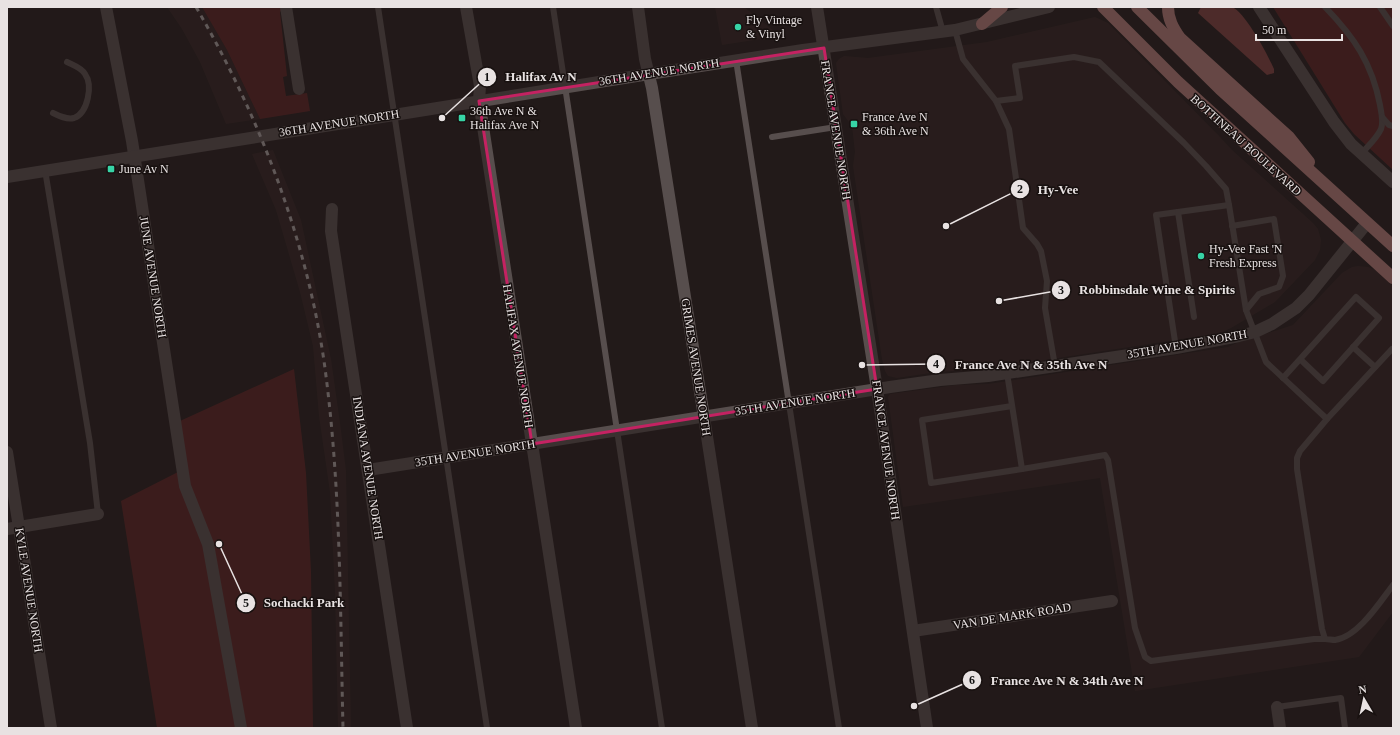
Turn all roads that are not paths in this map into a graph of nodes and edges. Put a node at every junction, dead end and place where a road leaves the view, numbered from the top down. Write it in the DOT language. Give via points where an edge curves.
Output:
graph roads {
  1 [pos="106,7"];
  2 [pos="286,7"];
  3 [pos="378,7"];
  4 [pos="466,7"];
  5 [pos="553,7"];
  6 [pos="638,7"];
  7 [pos="817,7"];
  8 [pos="936,7"];
  9 [pos="1002,7"];
  10 [pos="1049,7"];
  11 [pos="1103,7"];
  12 [pos="1137,7"];
  13 [pos="1168,7"];
  14 [pos="1259,7"];
  15 [pos="1325,7"];
  16 [pos="1380,7"];
  17 [pos="982,24"];
  18 [pos="1393,26"];
  19 [pos="955,30"];
  20 [pos="943,32"];
  21 [pos="824,48"];
  22 [pos="736,60"];
  23 [pos="67,62"];
  24 [pos="649,74"];
  25 [pos="566,87"];
  26 [pos="299,89"];
  27 [pos="480,101"];
  28 [pos="996,101"];
  29 [pos="53,113"];
  30 [pos="394,114"];
  31 [pos="1382,117"];
  32 [pos="1393,126"];
  33 [pos="836,127"];
  34 [pos="772,137"];
  35 [pos="1362,154"];
  36 [pos="134,156"];
  37 [pos="45,170"];
  38 [pos="7,177"];
  39 [pos="1393,182"];
  40 [pos="1338,196"];
  41 [pos="1229,205"];
  42 [pos="332,209"];
  43 [pos="1178,212"];
  44 [pos="1367,223"];
  45 [pos="1232,226"];
  46 [pos="1352,242"];
  47 [pos="1393,246"];
  48 [pos="1393,278"];
  49 [pos="1246,310"];
  50 [pos="1194,317"];
  51 [pos="1255,332"];
  52 [pos="1353,347"];
  53 [pos="1176,348"];
  54 [pos="1393,349"];
  55 [pos="1300,359"];
  56 [pos="1055,366"];
  57 [pos="1375,367"];
  58 [pos="1007,374"];
  59 [pos="1283,378"];
  60 [pos="877,389"];
  61 [pos="788,403"];
  62 [pos="1012,406"];
  63 [pos="704,417"];
  64 [pos="1327,419"];
  65 [pos="617,431"];
  66 [pos="532,444"];
  67 [pos="7,452"];
  68 [pos="447,458"];
  69 [pos="1022,469"];
  70 [pos="368,470"];
  71 [pos="98,514"];
  72 [pos="13,528"];
  73 [pos="1393,585"];
  74 [pos="1112,601"];
  75 [pos="913,631"];
  76 [pos="1325,639"];
  77 [pos="1276,707"];
  78 [pos="51,728"];
  79 [pos="241,728"];
  80 [pos="407,728"];
  81 [pos="487,728"];
  82 [pos="576,728"];
  83 [pos="662,728"];
  84 [pos="752,728"];
  85 [pos="839,728"];
  86 [pos="927,728"];
  87 [pos="1280,728"];
  88 [pos="1345,728"];
  1 -- 36 [label="street, JUNE AVENUE NORTH"];
  2 -- 26 [label="street"];
  3 -- 30 [label="lane"];
  4 -- 27 [label="street, HALIFAX AVENUE NORTH" via="480,86"];
  5 -- 25 [label="lane"];
  6 -- 24 [label="street, GRIMES AVENUE NORTH"];
  7 -- 21 [label="street, FRANCE AVENUE NORTH"];
  8 -- 20 [label="lane"];
  9 -- 17 [label="main road"];
  10 -- 17 [label="street, 36TH AVENUE NORTH"];
  11 -- 46 [label="main road, BOTTINEAU BOULEVARD" via="1183,88"];
  12 -- 40 [label="main road, BOTTINEAU BOULEVARD" via="1220,89"];
  13 -- 40 [label="main road" via="1169,20 1180,38 1289,137"];
  14 -- 35 [label="street" via="1334,122"];
  15 -- 31 [label="lane" via="1342,24 1371,70"];
  16 -- 18 [label="lane"];
  17 -- 19 [label="street, 36TH AVENUE NORTH"];
  19 -- 20 [label="street, 36TH AVENUE NORTH"];
  19 -- 28 [label="lane" via="963,59"];
  20 -- 21 [label="street, 36TH AVENUE NORTH"];
  21 -- 22 [label="street, 36TH AVENUE NORTH"];
  21 -- 33 [label="street, FRANCE AVENUE NORTH"];
  22 -- 24 [label="street, 36TH AVENUE NORTH"];
  22 -- 61 [label="lane"];
  23 -- 29 [label="lane" via="84,72 88,79 86,104 80,114 72,118"];
  24 -- 25 [label="street, 36TH AVENUE NORTH"];
  24 -- 63 [label="street, GRIMES AVENUE NORTH"];
  25 -- 27 [label="street, 36TH AVENUE NORTH"];
  25 -- 65 [label="lane"];
  27 -- 30 [label="street, 36TH AVENUE NORTH"];
  27 -- 66 [label="street, HALIFAX AVENUE NORTH"];
  28 -- 41 [label="lane" via="1020,98 1015,66 1074,57 1099,62 1206,166 1226,189"];
  28 -- 56 [label="lane" via="1009,129 1024,228 1041,251 1047,281 1045,308"];
  30 -- 36 [label="street, 36TH AVENUE NORTH"];
  30 -- 68 [label="lane"];
  31 -- 32 [label="lane"];
  31 -- 35 [label="lane" via="1381,129"];
  33 -- 34 [label="lane"];
  33 -- 60 [label="street, FRANCE AVENUE NORTH"];
  35 -- 39 [label="street"];
  36 -- 37 [label="street, 36TH AVENUE NORTH"];
  36 -- 79 [label="street, JUNE AVENUE NORTH" via="185,486 208,544"];
  37 -- 38 [label="street, 36TH AVENUE NORTH"];
  37 -- 71 [label="lane" via="90,443"];
  40 -- 44 [label="main road, BOTTINEAU BOULEVARD"];
  41 -- 43 [label="lane"];
  41 -- 45 [label="lane"];
  42 -- 70 [label="street, INDIANA AVENUE NORTH" via="331,231"];
  43 -- 50 [label="lane"];
  43 -- 53 [label="lane" via="1156,215"];
  44 -- 46 [label="street, 35TH AVENUE NORTH"];
  44 -- 47 [label="main road, BOTTINEAU BOULEVARD"];
  45 -- 49 [label="lane"];
  45 -- 49 [label="lane" via="1274,219 1283,276 1279,287 1259,294"];
  46 -- 48 [label="main road, BOTTINEAU BOULEVARD"];
  46 -- 51 [label="street, 35TH AVENUE NORTH" via="1296,308"];
  49 -- 51 [label="lane"];
  51 -- 53 [label="street, 35TH AVENUE NORTH"];
  51 -- 59 [label="lane" via="1266,362"];
  52 -- 55 [label="lane" via="1323,381"];
  52 -- 55 [label="lane" via="1379,318 1356,296"];
  52 -- 57 [label="lane"];
  53 -- 56 [label="street, 35TH AVENUE NORTH"];
  54 -- 57 [label="lane"];
  55 -- 59 [label="lane"];
  56 -- 58 [label="street, 35TH AVENUE NORTH"];
  57 -- 64 [label="lane"];
  58 -- 60 [label="street, 35TH AVENUE NORTH"];
  58 -- 62 [label="lane"];
  59 -- 64 [label="lane"];
  60 -- 61 [label="street, 35TH AVENUE NORTH"];
  60 -- 75 [label="street, FRANCE AVENUE NORTH"];
  61 -- 63 [label="street, 35TH AVENUE NORTH"];
  61 -- 85 [label="lane"];
  62 -- 69 [label="lane"];
  62 -- 69 [label="lane" via="922,420 931,483"];
  63 -- 65 [label="street, 35TH AVENUE NORTH"];
  63 -- 84 [label="street, GRIMES AVENUE NORTH"];
  64 -- 76 [label="lane" via="1297,458"];
  65 -- 66 [label="street, 35TH AVENUE NORTH"];
  65 -- 83 [label="lane"];
  66 -- 68 [label="street, 35TH AVENUE NORTH"];
  66 -- 82 [label="street, HALIFAX AVENUE NORTH"];
  67 -- 72 [label="street, KYLE AVENUE NORTH"];
  68 -- 70 [label="street, 35TH AVENUE NORTH"];
  68 -- 81 [label="lane"];
  69 -- 76 [label="lane" via="1105,455 1108,460 1135,628 1145,657 1151,661"];
  70 -- 80 [label="street, INDIANA AVENUE NORTH"];
  71 -- 72 [label="street"];
  72 -- 78 [label="street, KYLE AVENUE NORTH"];
  73 -- 76 [label="lane" via="1363,624 1336,640"];
  74 -- 75 [label="street, VAN DE MARK ROAD"];
  75 -- 86 [label="street, FRANCE AVENUE NORTH"];
  77 -- 87 [label="street"];
  77 -- 88 [label="lane" via="1341,698"];
}
